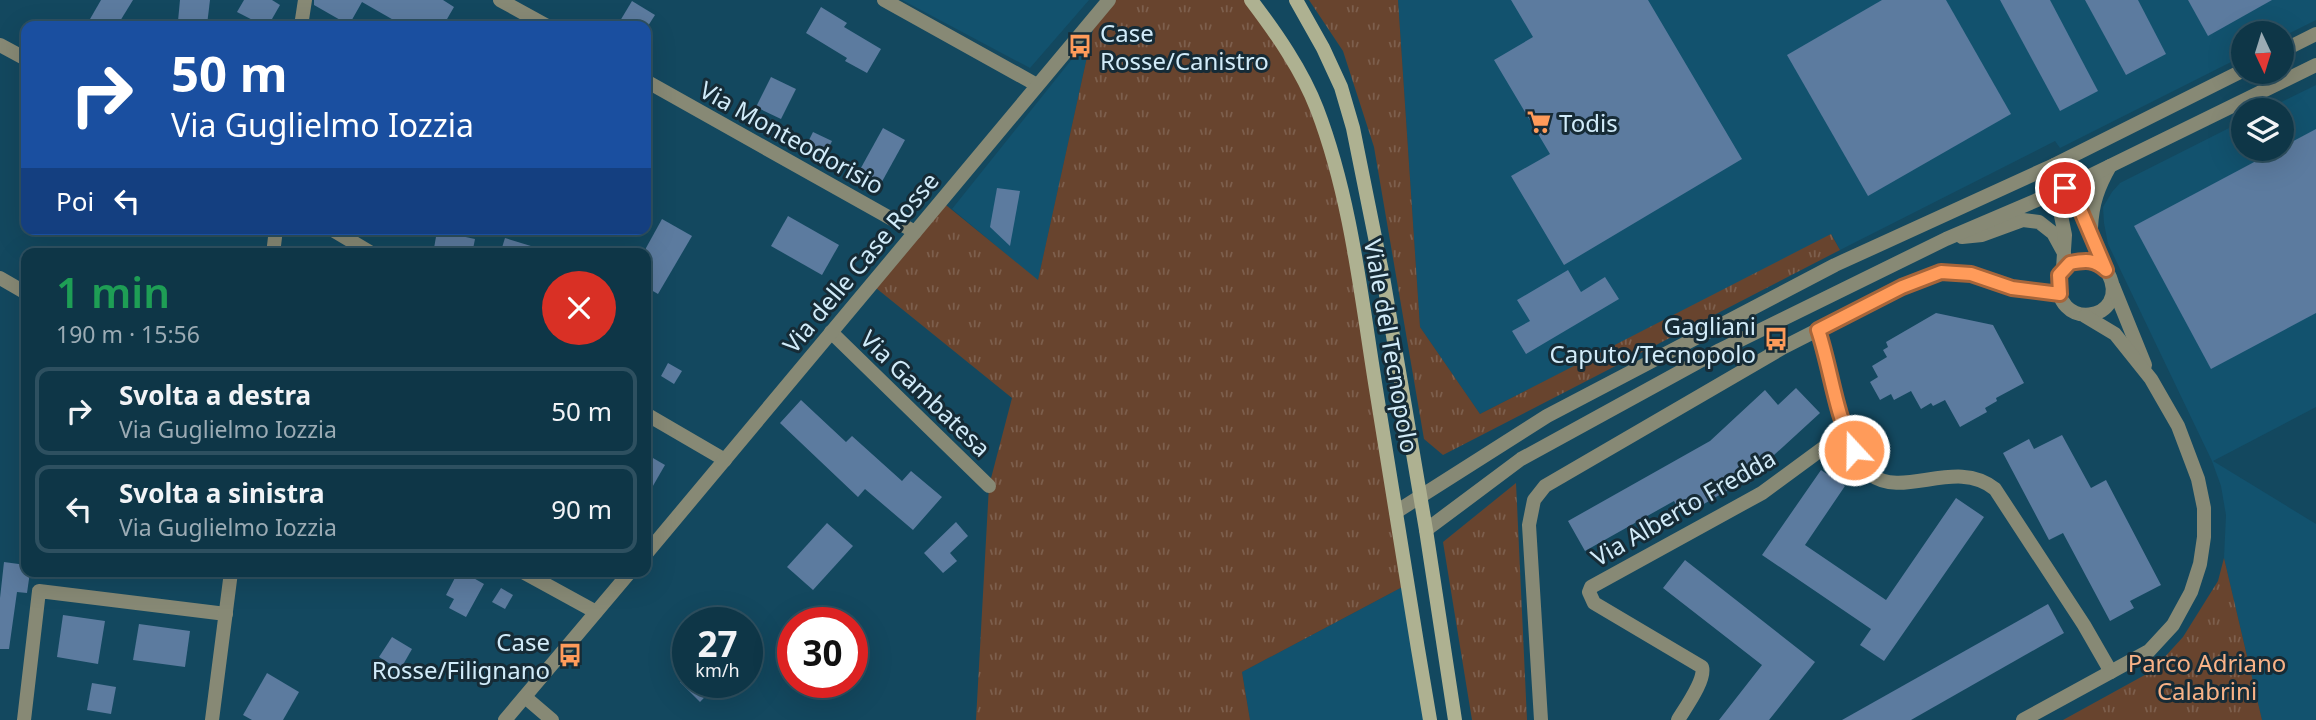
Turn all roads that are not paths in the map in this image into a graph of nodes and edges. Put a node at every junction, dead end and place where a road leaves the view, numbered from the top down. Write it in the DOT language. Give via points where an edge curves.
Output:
graph roads {
  1 [pos="305,0"];
  2 [pos="500,0"];
  3 [pos="884,0"];
  4 [pos="1110,0"];
  5 [pos="1251,0"];
  6 [pos="1296,0"];
  7 [pos="303,21"];
  8 [pos="538,21"];
  9 [pos="2316,34"];
  10 [pos="0,45"];
  11 [pos="2294,45"];
  12 [pos="21,56"];
  13 [pos="2316,65"];
  14 [pos="2231,76"];
  15 [pos="651,84"];
  16 [pos="1037,85"];
  17 [pos="2054,165"];
  18 [pos="2110,166"];
  19 [pos="2065,188"];
  20 [pos="915,232"];
  21 [pos="2091,233"];
  22 [pos="341,235"];
  23 [pos="1947,239"];
  24 [pos="363,248"];
  25 [pos="2064,253"];
  26 [pos="2063,269"];
  27 [pos="2108,275"];
  28 [pos="0,278"];
  29 [pos="21,290"];
  30 [pos="2060,294"];
  31 [pos="2085,316"];
  32 [pos="1818,330"];
  33 [pos="831,332"];
  34 [pos="2151,379"];
  35 [pos="651,417"];
  36 [pos="1845,432"];
  37 [pos="725,460"];
  38 [pos="989,486"];
  39 [pos="1420,497"];
  40 [pos="1396,512"];
  41 [pos="1426,530"];
  42 [pos="651,548"];
  43 [pos="230,577"];
  44 [pos="532,577"];
  45 [pos="626,577"];
  46 [pos="596,612"];
  47 [pos="226,614"];
  48 [pos="2111,672"];
  49 [pos="525,696"];
  50 [pos="24,720"];
  51 [pos="212,720"];
  52 [pos="505,720"];
  53 [pos="552,720"];
  54 [pos="1430,720"];
  55 [pos="1455,720"];
  56 [pos="1541,720"];
  57 [pos="1678,720"];
  58 [pos="2023,720"];
  1 -- 7 [label="street"];
  2 -- 8 [label="street"];
  3 -- 16 [label="street"];
  4 -- 16 [label="street, Via delle Case Rosse"];
  5 -- 40 [label="main road, Viale del Tecnopolo" via="1301,75 1338,173"];
  6 -- 39 [label="main road, Viale del Tecnopolo" via="1341,87 1353,128"];
  9 -- 11 [label="street"];
  10 -- 12 [label="street"];
  13 -- 18 [label="street"];
  14 -- 17 [label="street"];
  15 -- 20 [label="street, Via Monteodorisio"];
  16 -- 20 [label="street, Via delle Case Rosse"];
  17 -- 19 [label="street"];
  17 -- 39 [label="street" via="1835,265 1571,403"];
  18 -- 19 [label="street"];
  18 -- 21 [label="street" via="2092,207"];
  19 -- 21 [label="street" via="2074,195"];
  19 -- 23 [label="street"];
  19 -- 25 [label="street" via="2058,201"];
  20 -- 33 [label="street, Via delle Case Rosse"];
  21 -- 27 [label="street"];
  22 -- 24 [label="street"];
  23 -- 25 [label="street" via="1982,235 2023,220 2039,222 2053,233"];
  23 -- 41 [label="street" via="1720,350 1587,422 1521,459"];
  25 -- 26 [label="street"];
  26 -- 27 [label="street" via="2070,263 2090,261 2099,263"];
  26 -- 30 [label="street"];
  27 -- 31 [label="street" via="2111,299 2105,309"];
  27 -- 34 [label="street"];
  28 -- 29 [label="street"];
  30 -- 31 [label="street" via="2070,309"];
  30 -- 32 [label="street" via="1941,272"];
  31 -- 34 [label="street" via="2115,334"];
  32 -- 36 [label="street"];
  32 -- 56 [label="street" via="1689,401 1537,495 1529,525"];
  33 -- 37 [label="street, Via delle Case Rosse"];
  33 -- 38 [label="street, Via Gambatesa"];
  34 -- 48 [label="street" via="2191,455 2204,508 2204,537 2191,592 2173,625 2149,651"];
  35 -- 37 [label="street"];
  36 -- 48 [label="street" via="1863,467 1877,479 1897,482 1963,476 1981,479 1994,489"];
  36 -- 57 [label="street, Via Alberto Fredda" via="1762,493 1591,587 1594,603 1702,667 1701,680"];
  37 -- 42 [label="street, Via delle Case Rosse"];
  39 -- 40 [label="street"];
  39 -- 41 [label="main road, Viale del Tecnopolo"];
  40 -- 54 [label="main road, Viale del Tecnopolo"];
  41 -- 55 [label="main road, Viale del Tecnopolo"];
  43 -- 47 [label="street"];
  44 -- 46 [label="street"];
  45 -- 46 [label="street"];
  46 -- 49 [label="street"];
  47 -- 50 [label="street" via="39,591"];
  47 -- 51 [label="street"];
  48 -- 58 [label="street"];
  49 -- 52 [label="street"];
  49 -- 53 [label="street"];
}
